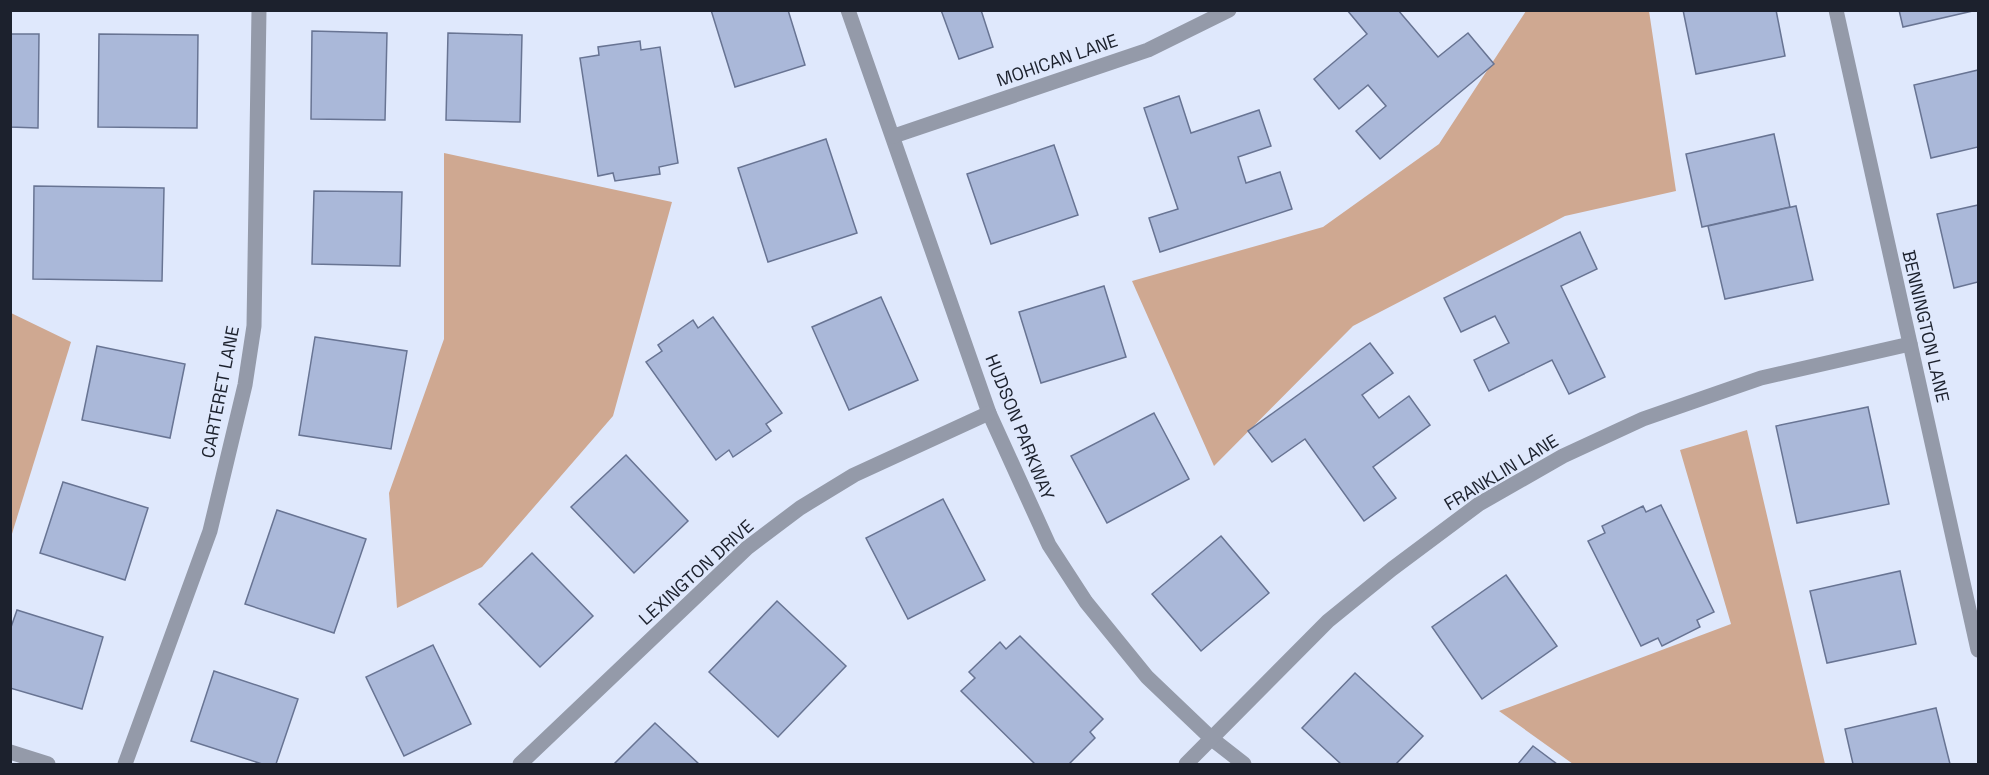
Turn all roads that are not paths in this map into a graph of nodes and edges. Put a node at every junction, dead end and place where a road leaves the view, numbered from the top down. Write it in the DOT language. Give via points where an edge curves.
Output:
graph roads {
  1 [pos="259,10"];
  2 [pos="848,10"];
  3 [pos="1229,10"];
  4 [pos="1836,10"];
  5 [pos="894,136"];
  6 [pos="1910,344"];
  7 [pos="989,413"];
  8 [pos="1978,650"];
  9 [pos="1212,739"];
  10 [pos="10,752"];
  11 [pos="48,765"];
  12 [pos="125,765"];
  13 [pos="520,765"];
  14 [pos="1186,765"];
  15 [pos="1244,765"];
  1 -- 12 [label="street, CARTERET LANE" via="254,326 245,385 210,531"];
  2 -- 5 [label="street, HUDSON PARKWAY"];
  3 -- 5 [label="street, MOHICAN LANE" via="1148,50"];
  4 -- 6 [label="street, BENNINGTON LANE"];
  5 -- 7 [label="street, HUDSON PARKWAY"];
  6 -- 8 [label="street, BENNINGTON LANE"];
  6 -- 9 [label="street, FRANKLIN LANE" via="1761,378 1643,419 1563,456 1479,504 1392,569 1328,621"];
  7 -- 9 [label="street, HUDSON PARKWAY" via="1049,545 1086,602 1147,677"];
  7 -- 13 [label="street, LEXINGTON DRIVE" via="854,475 755,541"];
  9 -- 14 [label="street, FRANKLIN LANE"];
  9 -- 15 [label="street, HUDSON PARKWAY"];
  10 -- 11 [label="street"];
}
